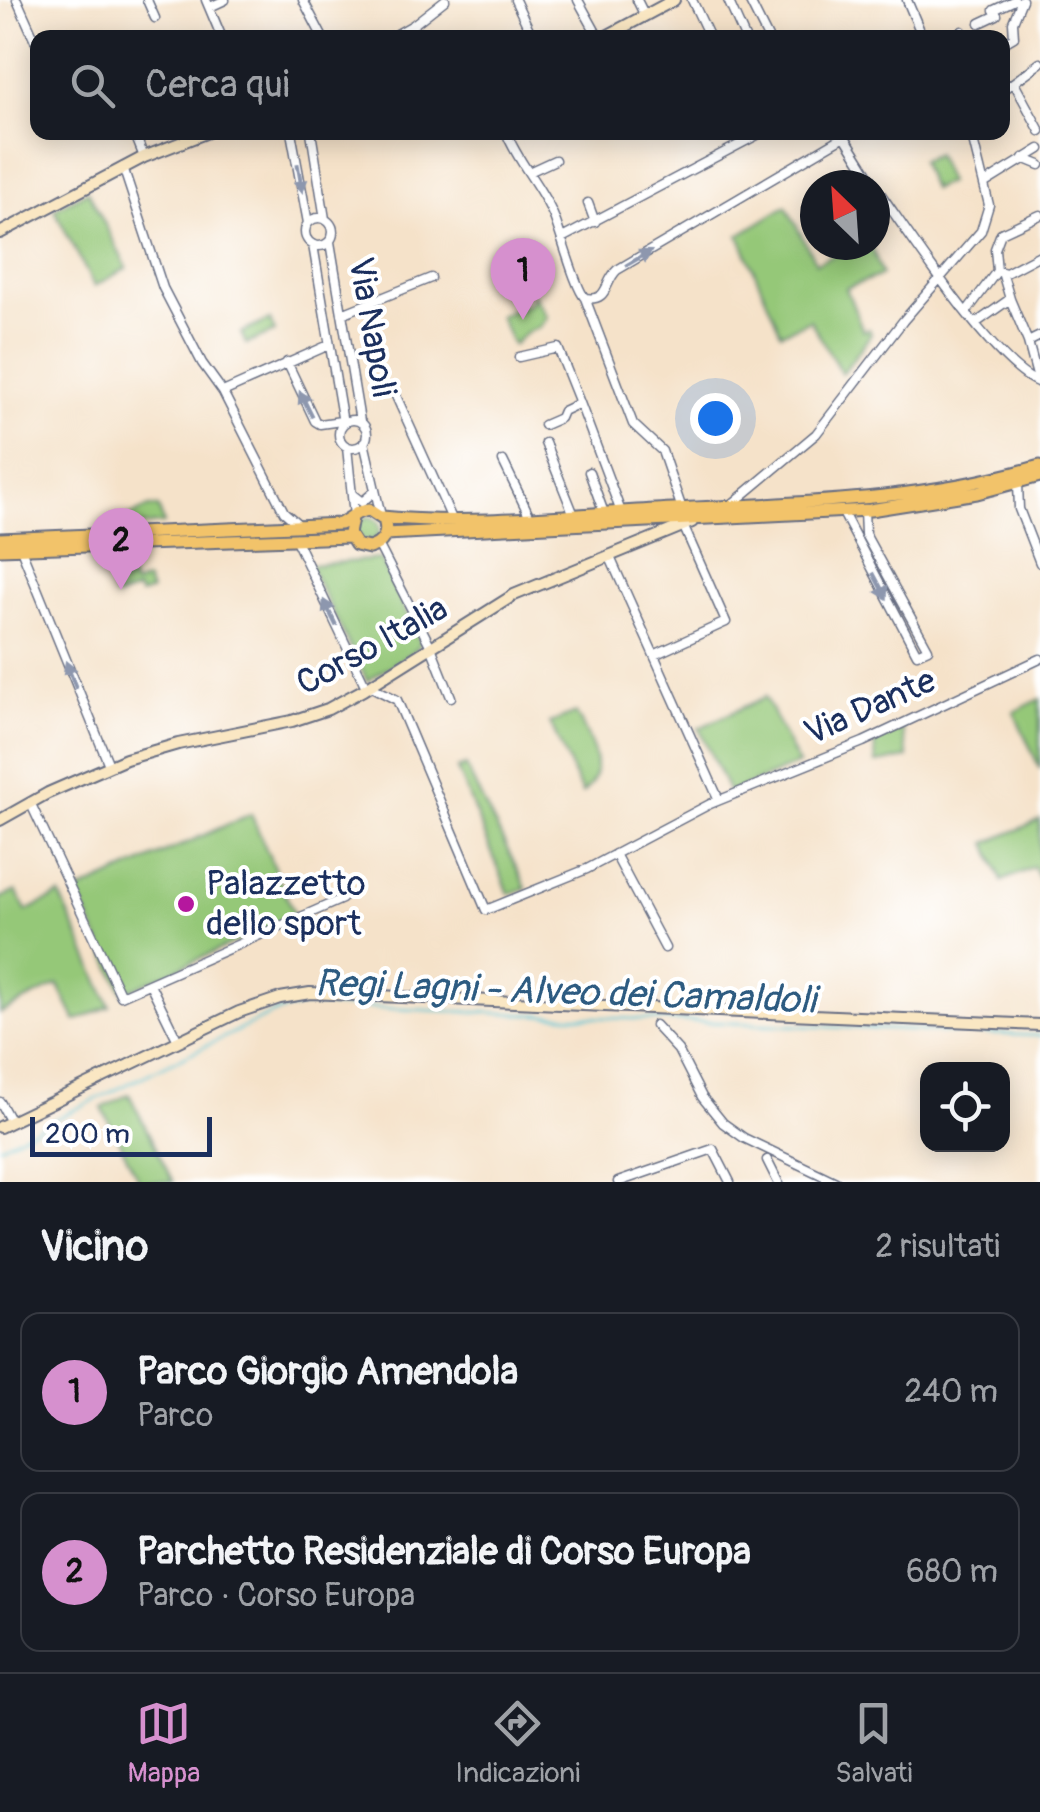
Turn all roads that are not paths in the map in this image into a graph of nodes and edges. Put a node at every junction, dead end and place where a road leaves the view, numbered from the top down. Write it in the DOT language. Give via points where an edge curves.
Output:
graph roads {
  1 [pos="17,0"];
  2 [pos="147,0"];
  3 [pos="225,0"];
  4 [pos="303,0"];
  5 [pos="445,0"];
  6 [pos="514,0"];
  7 [pos="578,0"];
  8 [pos="637,0"];
  9 [pos="674,0"];
  10 [pos="692,0"];
  11 [pos="728,0"];
  12 [pos="749,0"];
  13 [pos="908,0"];
  14 [pos="1019,0"];
  15 [pos="208,4"];
  16 [pos="646,16"];
  17 [pos="155,18"];
  18 [pos="980,23"];
  19 [pos="30,30"];
  20 [pos="219,30"];
  21 [pos="319,30"];
  22 [pos="404,30"];
  23 [pos="530,30"];
  24 [pos="596,30"];
  25 [pos="617,30"];
  26 [pos="706,30"];
  27 [pos="741,30"];
  28 [pos="764,30"];
  29 [pos="920,30"];
  30 [pos="1010,39"];
  31 [pos="1040,63"];
  32 [pos="1014,83"];
  33 [pos="1010,86"];
  34 [pos="1040,131"];
  35 [pos="137,140"];
  36 [pos="188,140"];
  37 [pos="293,140"];
  38 [pos="312,140"];
  39 [pos="511,140"];
  40 [pos="747,140"];
  41 [pos="834,140"];
  42 [pos="848,140"];
  43 [pos="972,140"];
  44 [pos="1040,149"];
  45 [pos="144,157"];
  46 [pos="1023,158"];
  47 [pos="555,160"];
  48 [pos="1040,165"];
  49 [pos="123,167"];
  50 [pos="866,170"];
  51 [pos="529,172"];
  52 [pos="985,183"];
  53 [pos="588,203"];
  54 [pos="890,207"];
  55 [pos="1040,214"];
  56 [pos="325,219"];
  57 [pos="594,222"];
  58 [pos="308,223"];
  59 [pos="0,233"];
  60 [pos="562,238"];
  61 [pos="330,242"];
  62 [pos="312,245"];
  63 [pos="1040,255"];
  64 [pos="999,272"];
  65 [pos="939,277"];
  66 [pos="430,278"];
  67 [pos="585,298"];
  68 [pos="1010,300"];
  69 [pos="966,310"];
  70 [pos="342,314"];
  71 [pos="976,323"];
  72 [pos="1040,336"];
  73 [pos="1028,342"];
  74 [pos="329,345"];
  75 [pos="519,357"];
  76 [pos="287,362"];
  77 [pos="1039,383"];
  78 [pos="223,392"];
  79 [pos="396,396"];
  80 [pos="580,403"];
  81 [pos="360,421"];
  82 [pos="342,422"];
  83 [pos="544,425"];
  84 [pos="364,442"];
  85 [pos="545,443"];
  86 [pos="347,447"];
  87 [pos="503,461"];
  88 [pos="1040,466"];
  89 [pos="589,472"];
  90 [pos="1040,476"];
  91 [pos="1018,483"];
  92 [pos="758,486"];
  93 [pos="374,492"];
  94 [pos="353,495"];
  95 [pos="764,505"];
  96 [pos="730,506"];
  97 [pos="682,509"];
  98 [pos="864,510"];
  99 [pos="842,511"];
  100 [pos="284,512"];
  101 [pos="621,512"];
  102 [pos="713,512"];
  103 [pos="604,513"];
  104 [pos="574,515"];
  105 [pos="381,516"];
  106 [pos="353,517"];
  107 [pos="530,517"];
  108 [pos="452,519"];
  109 [pos="683,525"];
  110 [pos="664,526"];
  111 [pos="279,528"];
  112 [pos="299,532"];
  113 [pos="350,537"];
  114 [pos="0,539"];
  115 [pos="382,539"];
  116 [pos="21,548"];
  117 [pos="0,550"];
  118 [pos="610,555"];
  119 [pos="1040,563"];
  120 [pos="431,648"];
  121 [pos="654,655"];
  122 [pos="1040,659"];
  123 [pos="368,687"];
  124 [pos="452,697"];
  125 [pos="108,765"];
  126 [pos="719,800"];
  127 [pos="30,802"];
  128 [pos="0,820"];
  129 [pos="615,854"];
  130 [pos="342,899"];
  131 [pos="665,948"];
  132 [pos="150,984"];
  133 [pos="654,1025"];
  134 [pos="1040,1025"];
  135 [pos="178,1041"];
  136 [pos="0,1102"];
  137 [pos="5,1124"];
  138 [pos="767,1160"];
  139 [pos="832,1181"];
  140 [pos="618,1182"];
  141 [pos="730,1182"];
  142 [pos="778,1182"];
  1 -- 19 [label="street"];
  2 -- 17 [label="street"];
  3 -- 15 [label="street"];
  4 -- 21 [label="street"];
  5 -- 22 [label="street"];
  6 -- 23 [label="street"];
  7 -- 24 [label="street"];
  8 -- 16 [label="street"];
  9 -- 16 [label="street"];
  10 -- 26 [label="street"];
  11 -- 27 [label="street"];
  12 -- 28 [label="street"];
  13 -- 29 [label="street"];
  14 -- 18 [label="street"];
  14 -- 30 [label="street"];
  15 -- 20 [label="street"];
  16 -- 25 [label="street"];
  31 -- 32 [label="street"];
  32 -- 33 [label="street"];
  32 -- 34 [label="street"];
  35 -- 45 [label="street"];
  36 -- 45 [label="street"];
  37 -- 58 [label="street, Via Napoli, one-way"];
  38 -- 56 [label="street, Via Napoli"];
  39 -- 51 [label="street"];
  40 -- 57 [label="street"];
  67 -- 41 [label="street, one-way" via="602,296 618,270"];
  42 -- 50 [label="street"];
  43 -- 52 [label="street"];
  44 -- 46 [label="street"];
  45 -- 49 [label="street"];
  46 -- 48 [label="street"];
  46 -- 52 [label="street"];
  47 -- 51 [label="street"];
  49 -- 59 [label="street"];
  49 -- 78 [label="street" via="163,288"];
  51 -- 60 [label="street"];
  52 -- 65 [label="street" via="989,205 981,231"];
  53 -- 57 [label="street"];
  54 -- 65 [label="street"];
  55 -- 64 [label="street" via="1002,234 995,249"];
  56 -- 58 [label="street"];
  56 -- 61 [label="street" via="333,230"];
  57 -- 60 [label="street"];
  58 -- 62 [label="street" via="305,235"];
  60 -- 67 [label="street"];
  61 -- 62 [label="street"];
  61 -- 70 [label="street, Via Napoli"];
  62 -- 74 [label="street, Via Napoli"];
  63 -- 64 [label="street"];
  64 -- 68 [label="street"];
  64 -- 69 [label="street"];
  65 -- 69 [label="street"];
  65 -- 92 [label="street" via="816,434"];
  66 -- 70 [label="street"];
  67 -- 97 [label="street" via="633,424 662,451"];
  68 -- 71 [label="street"];
  68 -- 73 [label="street"];
  69 -- 71 [label="street"];
  70 -- 81 [label="street, Via Napoli"];
  71 -- 77 [label="street"];
  72 -- 73 [label="street"];
  73 -- 77 [label="street"];
  74 -- 76 [label="street"];
  74 -- 82 [label="street, Via Napoli"];
  75 -- 80 [label="street" via="558,348"];
  76 -- 78 [label="street"];
  82 -- 76 [label="street, one-way" via="315,421"];
  78 -- 100 [label="street"];
  79 -- 108 [label="street"];
  80 -- 83 [label="street"];
  80 -- 101 [label="street"];
  81 -- 82 [label="street"];
  81 -- 84 [label="street"];
  82 -- 86 [label="street" via="338,434"];
  84 -- 86 [label="street"];
  84 -- 93 [label="street, Via Napoli"];
  85 -- 104 [label="street"];
  86 -- 94 [label="street, Via Napoli"];
  87 -- 107 [label="street"];
  88 -- 95 [label="main road" via="928,493"];
  89 -- 103 [label="street"];
  90 -- 91 [label="main road"];
  91 -- 98 [label="main road"];
  91 -- 119 [label="street" via="1019,509"];
  92 -- 95 [label="street" via="756,498"];
  92 -- 96 [label="street"];
  93 -- 94 [label="street" via="362,502"];
  93 -- 105 [label="street, Via Napoli"];
  94 -- 106 [label="street, Via Napoli"];
  95 -- 96 [label="main road"];
  96 -- 102 [label="main road"];
  97 -- 101 [label="main road"];
  97 -- 102 [label="main road"];
  98 -- 99 [label="main road"];
  99 -- 98 [label="street, one-way" via="918,654 928,648 865,534"];
  99 -- 102 [label="main road"];
  100 -- 111 [label="street"];
  100 -- 112 [label="street"];
  101 -- 103 [label="main road"];
  102 -- 109 [label="street, Corso Italia"];
  102 -- 110 [label="main road"];
  103 -- 104 [label="main road"];
  104 -- 107 [label="main road"];
  105 -- 106 [label="main road" via="369,510"];
  105 -- 108 [label="main road"];
  105 -- 115 [label="main road"];
  106 -- 112 [label="main road"];
  106 -- 113 [label="main road"];
  107 -- 108 [label="main road"];
  109 -- 110 [label="street, Corso Italia"];
  109 -- 121 [label="street" via="726,622"];
  110 -- 115 [label="main road"];
  110 -- 118 [label="street, Corso Italia"];
  111 -- 112 [label="main road"];
  111 -- 114 [label="main road"];
  112 -- 113 [label="main road"];
  112 -- 116 [label="main road"];
  123 -- 112 [label="street, one-way"];
  113 -- 115 [label="main road" via="362,547"];
  115 -- 120 [label="street"];
  116 -- 117 [label="main road"];
  125 -- 116 [label="street, one-way"];
  118 -- 120 [label="street, Corso Italia" via="514,595"];
  118 -- 121 [label="street"];
  120 -- 123 [label="street, Corso Italia"];
  120 -- 124 [label="street"];
  121 -- 126 [label="street"];
  122 -- 126 [label="street, Via Dante"];
  123 -- 125 [label="street, Corso Italia" via="292,721"];
  123 -- 129 [label="street, Via Dante" via="397,700 486,910"];
  125 -- 127 [label="street, Corso Italia"];
  126 -- 129 [label="street, Via Dante"];
  127 -- 128 [label="street, Corso Italia"];
  127 -- 132 [label="street" via="121,996"];
  129 -- 131 [label="street"];
  130 -- 132 [label="street"];
  132 -- 135 [label="street"];
  133 -- 139 [label="street" via="678,1050 722,1123"];
  134 -- 135 [label="street" via="310,993 239,1012"];
  135 -- 137 [label="street"];
  136 -- 137 [label="street"];
  138 -- 142 [label="street"];
  140 -- 141 [label="street" via="712,1149"];
}
